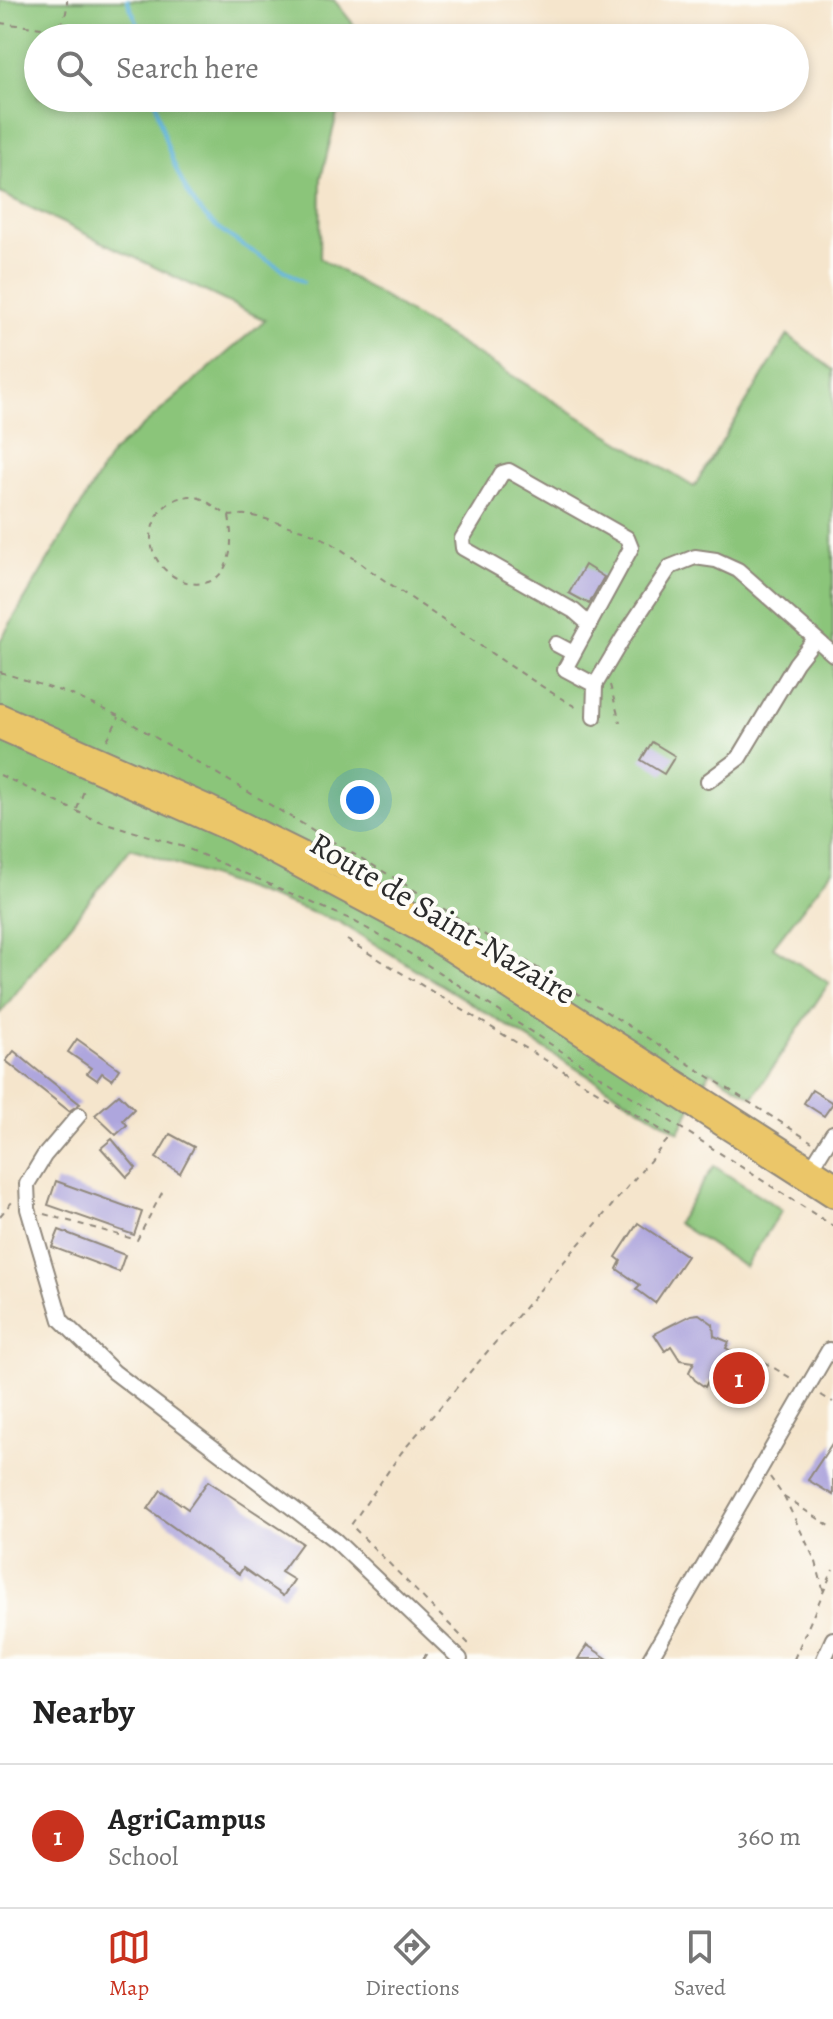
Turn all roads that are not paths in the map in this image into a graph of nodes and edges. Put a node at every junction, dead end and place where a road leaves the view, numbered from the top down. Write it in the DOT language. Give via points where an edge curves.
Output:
graph roads {
  1 [pos="589,624"];
  2 [pos="815,639"];
  3 [pos="556,644"];
  4 [pos="573,653"];
  5 [pos="833,654"];
  6 [pos="602,684"];
  7 [pos="0,713"];
  8 [pos="594,717"];
  9 [pos="0,730"];
  10 [pos="708,781"];
  11 [pos="79,1115"];
  12 [pos="833,1133"];
  13 [pos="812,1167"];
  14 [pos="833,1180"];
  15 [pos="833,1198"];
  16 [pos="829,1350"];
  17 [pos="833,1639"];
  18 [pos="463,1656"];
  19 [pos="650,1659"];
  20 [pos="824,1659"];
  1 -- 1 [label="street" via="631,548 627,538 509,471 502,473 462,539 463,548"];
  1 -- 4 [label="street"];
  2 -- 5 [label="street"];
  2 -- 6 [label="street" via="738,570 695,557 662,576"];
  2 -- 10 [label="street" via="739,758"];
  3 -- 4 [label="street"];
  4 -- 6 [label="street" via="565,669"];
  6 -- 8 [label="street"];
  7 -- 13 [label="main road, Route de Saint-Nazaire" via="339,869"];
  9 -- 15 [label="main road, Route de Saint-Nazaire" via="233,833 419,932"];
  11 -- 18 [label="street" via="27,1184 28,1209 61,1320 114,1372 336,1541"];
  12 -- 13 [label="street"];
  13 -- 14 [label="main road, Route de Saint-Nazaire"];
  16 -- 19 [label="street"];
  17 -- 20 [label="street"];
}
